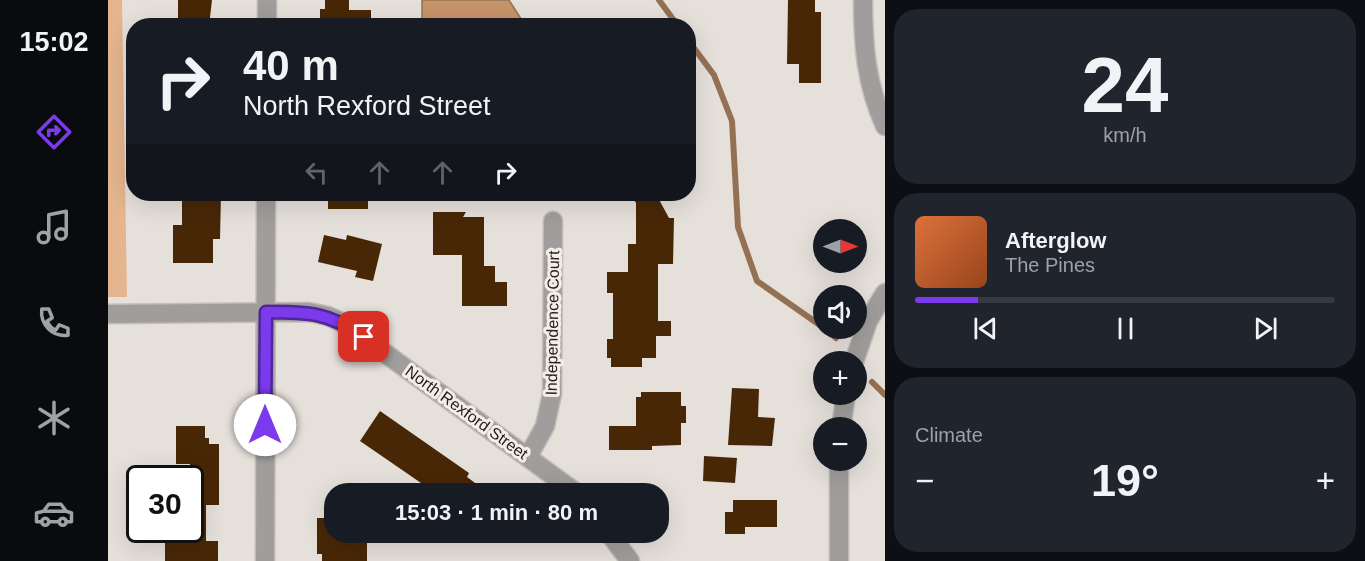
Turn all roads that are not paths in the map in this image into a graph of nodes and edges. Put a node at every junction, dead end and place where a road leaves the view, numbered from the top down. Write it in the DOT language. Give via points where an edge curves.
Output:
graph roads {
  1 [pos="267,0"];
  2 [pos="863,0"];
  3 [pos="267,18"];
  4 [pos="885,126"];
  5 [pos="266,201"];
  6 [pos="553,221"];
  7 [pos="885,293"];
  8 [pos="266,312"];
  9 [pos="108,314"];
  10 [pos="858,351"];
  11 [pos="529,455"];
  12 [pos="839,471"];
  13 [pos="564,483"];
  14 [pos="616,543"];
  15 [pos="265,561"];
  16 [pos="630,561"];
  17 [pos="839,561"];
  1 -- 3 [label="street"];
  2 -- 4 [label="street" via="864,60"];
  5 -- 8 [label="street"];
  6 -- 11 [label="street, Independence Court" via="552,394 545,426"];
  7 -- 10 [label="street" via="868,321"];
  8 -- 9 [label="street, North Rexford Street"];
  8 -- 11 [label="street, North Rexford Street" via="309,312 345,324"];
  8 -- 15 [label="street"];
  11 -- 13 [label="street, North Rexford Street"];
  12 -- 17 [label="street"];
  14 -- 16 [label="street"];
}
